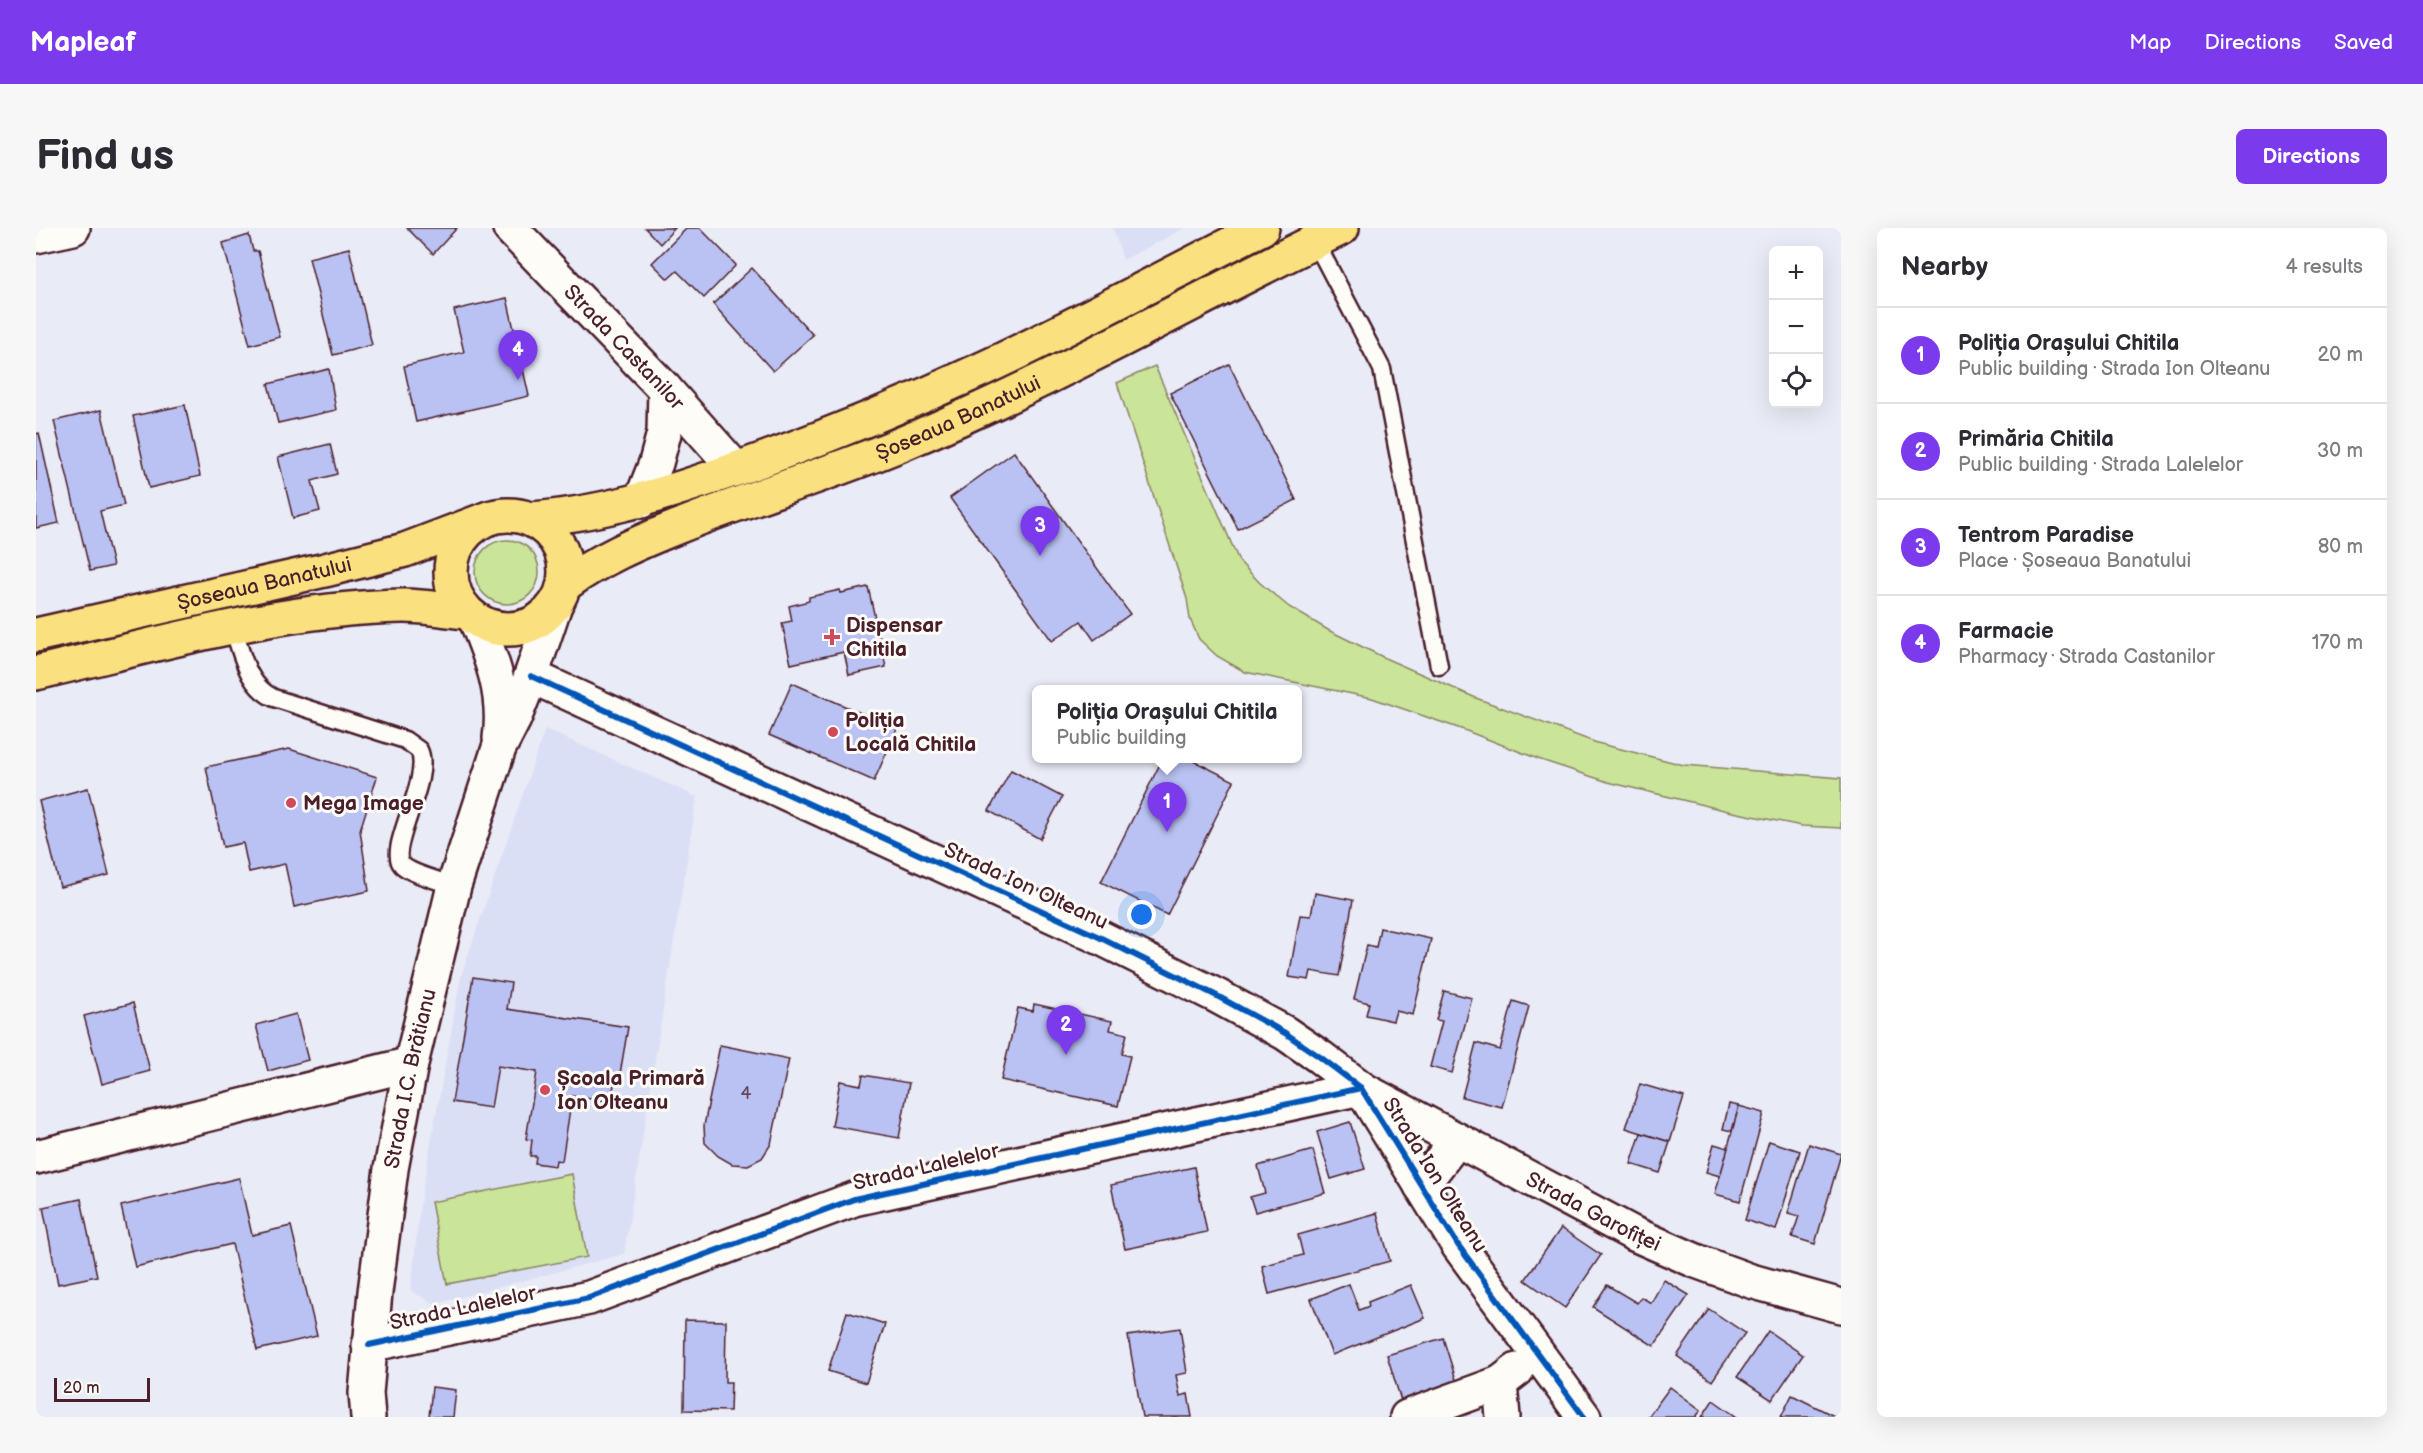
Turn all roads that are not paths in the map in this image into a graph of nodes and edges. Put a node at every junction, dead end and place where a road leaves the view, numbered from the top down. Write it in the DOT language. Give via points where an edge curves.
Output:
graph roads {
  1 [pos="73,228"];
  2 [pos="510,228"];
  3 [pos="1262,228"];
  4 [pos="1329,234"];
  5 [pos="36,236"];
  6 [pos="665,389"];
  7 [pos="736,469"];
  8 [pos="641,501"];
  9 [pos="489,518"];
  10 [pos="531,519"];
  11 [pos="560,595"];
  12 [pos="471,616"];
  13 [pos="233,628"];
  14 [pos="36,634"];
  15 [pos="1439,666"];
  16 [pos="36,673"];
  17 [pos="531,676"];
  18 [pos="499,748"];
  19 [pos="454,886"];
  20 [pos="411,1064"];
  21 [pos="1360,1088"];
  22 [pos="1457,1140"];
  23 [pos="36,1157"];
  24 [pos="1421,1186"];
  25 [pos="1841,1306"];
  26 [pos="369,1345"];
  27 [pos="1537,1356"];
  28 [pos="1500,1383"];
  29 [pos="368,1417"];
  30 [pos="1407,1417"];
  31 [pos="1503,1417"];
  32 [pos="1584,1417"];
  1 -- 5 [label="street"];
  2 -- 6 [label="street, Strada Castanilor"];
  3 -- 7 [label="main road, Șoseaua Banatului" via="978,371"];
  4 -- 11 [label="main road, Șoseaua Banatului" via="959,419 616,552 590,567"];
  4 -- 15 [label="lane" via="1382,369"];
  6 -- 7 [label="street, Strada Castanilor"];
  6 -- 8 [label="street" via="664,433"];
  7 -- 8 [label="main road, Șoseaua Banatului"];
  8 -- 10 [label="main road, Șoseaua Banatului"];
  9 -- 10 [label="main road" via="517,515"];
  9 -- 12 [label="main road" via="472,527 459,541 452,559 451,578 456,596"];
  9 -- 14 [label="main road, Șoseaua Banatului" via="405,550 348,565"];
  10 -- 11 [label="main road" via="548,530 559,546 565,565"];
  11 -- 12 [label="main road" via="543,618 527,627 492,627"];
  11 -- 17 [label="street, Strada I.C. Brătianu"];
  12 -- 13 [label="main road, Șoseaua Banatului" via="406,606 364,608"];
  12 -- 18 [label="street, Strada I.C. Brătianu" via="498,679 502,724"];
  13 -- 16 [label="main road, Șoseaua Banatului"];
  13 -- 19 [label="lane" via="253,681 262,692 405,740 419,750 423,767 397,855 405,867"];
  17 -- 18 [label="street, Strada I.C. Brătianu"];
  17 -- 21 [label="street, Strada Ion Olteanu" via="1120,948 1285,1034"];
  18 -- 19 [label="street, Strada I.C. Brătianu"];
  19 -- 20 [label="street, Strada I.C. Brătianu"];
  20 -- 23 [label="street"];
  20 -- 26 [label="street, Strada I.C. Brătianu" via="391,1169"];
  21 -- 22 [label="street, Strada Garofiței"];
  21 -- 24 [label="street, Strada Ion Olteanu"];
  21 -- 26 [label="street, Strada Lalelelor" via="854,1199 589,1298"];
  22 -- 24 [label="street"];
  22 -- 25 [label="street, Strada Garofiței" via="1632,1233 1696,1261"];
  24 -- 27 [label="street, Strada Ion Olteanu"];
  26 -- 29 [label="street, Strada I.C. Brătianu"];
  27 -- 28 [label="street"];
  27 -- 32 [label="street, Strada Ion Olteanu"];
  28 -- 30 [label="street"];
  28 -- 31 [label="street"];
}
